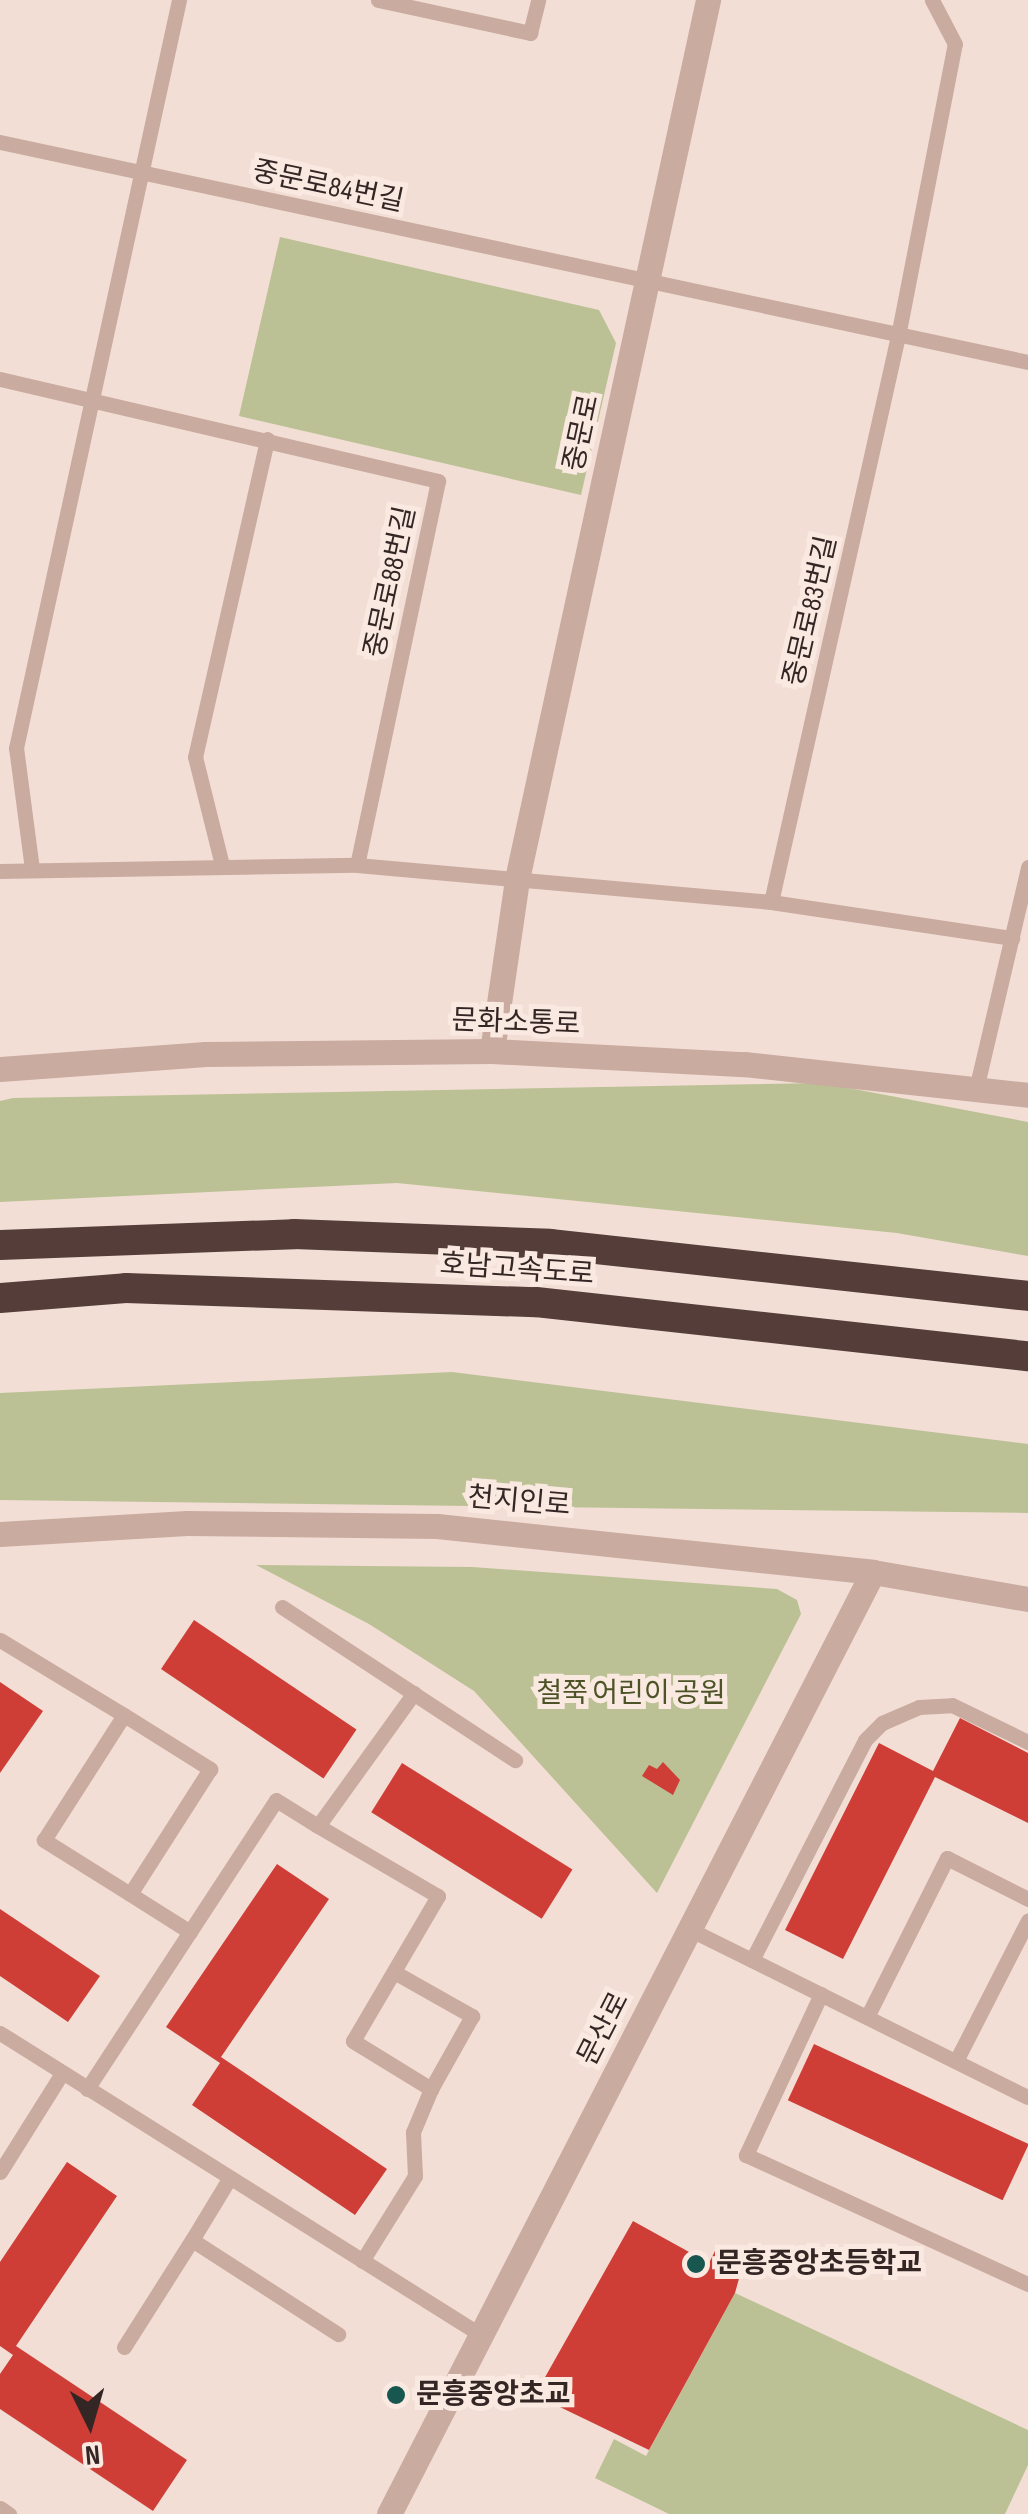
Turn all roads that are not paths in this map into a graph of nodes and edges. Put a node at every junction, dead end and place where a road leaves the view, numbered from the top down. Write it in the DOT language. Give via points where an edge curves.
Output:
graph roads {
  1 [pos="179,0"];
  2 [pos="378,0"];
  3 [pos="538,0"];
  4 [pos="708,0"];
  5 [pos="932,0"];
  6 [pos="0,142"];
  7 [pos="142,172"];
  8 [pos="646,280"];
  9 [pos="900,332"];
  10 [pos="1028,362"];
  11 [pos="0,379"];
  12 [pos="94,400"];
  13 [pos="267,439"];
  14 [pos="358,865"];
  15 [pos="222,866"];
  16 [pos="1028,868"];
  17 [pos="32,869"];
  18 [pos="0,871"];
  19 [pos="517,879"];
  20 [pos="770,902"];
  21 [pos="1012,938"];
  22 [pos="492,1051"];
  23 [pos="0,1069"];
  24 [pos="977,1085"];
  25 [pos="1028,1095"];
  26 [pos="0,1245"];
  27 [pos="1028,1296"];
  28 [pos="0,1298"];
  29 [pos="1028,1356"];
  30 [pos="0,1534"];
  31 [pos="873,1572"];
  32 [pos="1028,1599"];
  33 [pos="282,1607"];
  34 [pos="0,1640"];
  35 [pos="414,1693"];
  36 [pos="124,1715"];
  37 [pos="1028,1742"];
  38 [pos="516,1760"];
  39 [pos="318,1826"];
  40 [pos="130,1894"];
  41 [pos="1028,1899"];
  42 [pos="1028,1920"];
  43 [pos="689,1929"];
  44 [pos="190,1932"];
  45 [pos="752,1960"];
  46 [pos="394,1972"];
  47 [pos="821,1994"];
  48 [pos="866,2017"];
  49 [pos="0,2033"];
  50 [pos="956,2061"];
  51 [pos="62,2073"];
  52 [pos="87,2089"];
  53 [pos="430,2089"];
  54 [pos="1028,2096"];
  55 [pos="0,2172"];
  56 [pos="230,2179"];
  57 [pos="192,2240"];
  58 [pos="362,2262"];
  59 [pos="1028,2284"];
  60 [pos="338,2334"];
  61 [pos="481,2335"];
  62 [pos="124,2347"];
  63 [pos="0,2508"];
  64 [pos="9,2514"];
  65 [pos="389,2514"];
  1 -- 7 [label="lane"];
  2 -- 3 [label="lane" via="530,33"];
  4 -- 8 [label="street, 중문로"];
  5 -- 9 [label="lane, 중문로83번길" via="955,44"];
  6 -- 7 [label="lane, 중문로84번길"];
  7 -- 8 [label="lane, 중문로84번길"];
  7 -- 12 [label="lane"];
  8 -- 9 [label="lane"];
  8 -- 19 [label="street, 중문로"];
  9 -- 10 [label="lane"];
  9 -- 20 [label="lane, 중문로83번길"];
  11 -- 12 [label="lane, 중문로88번길"];
  12 -- 13 [label="lane, 중문로88번길"];
  12 -- 17 [label="lane" via="16,748"];
  13 -- 14 [label="lane, 중문로88번길" via="438,481"];
  13 -- 15 [label="lane" via="195,756"];
  14 -- 15 [label="lane"];
  14 -- 19 [label="lane"];
  15 -- 17 [label="lane"];
  16 -- 21 [label="lane"];
  17 -- 18 [label="lane"];
  19 -- 20 [label="lane"];
  19 -- 22 [label="street, 중문로"];
  20 -- 21 [label="lane"];
  21 -- 24 [label="lane"];
  22 -- 23 [label="street, 문화소통로" via="205,1054"];
  22 -- 24 [label="street, 문화소통로"];
  24 -- 25 [label="street, 문화소통로"];
  26 -- 27 [label="highway, 호남고속도로" via="294,1234 550,1244"];
  28 -- 29 [label="highway, 호남고속도로" via="126,1288 536,1302"];
  30 -- 31 [label="street, 천지인로" via="187,1524 438,1526"];
  31 -- 32 [label="street, 천지인로"];
  31 -- 43 [label="street, 문산로"];
  33 -- 35 [label="lane"];
  34 -- 36 [label="lane"];
  35 -- 38 [label="lane"];
  35 -- 39 [label="lane"];
  36 -- 40 [label="lane" via="210,1769"];
  36 -- 40 [label="lane" via="44,1840"];
  37 -- 45 [label="lane" via="952,1705 919,1707 882,1723 865,1740"];
  39 -- 44 [label="lane" via="276,1800"];
  39 -- 46 [label="lane" via="438,1896"];
  40 -- 44 [label="lane"];
  41 -- 48 [label="lane" via="947,1858"];
  42 -- 50 [label="lane"];
  43 -- 45 [label="lane"];
  43 -- 61 [label="street, 문산로"];
  44 -- 52 [label="lane"];
  45 -- 47 [label="lane"];
  46 -- 53 [label="lane" via="353,2041"];
  46 -- 53 [label="lane" via="472,2016"];
  47 -- 48 [label="lane"];
  47 -- 59 [label="lane" via="746,2155"];
  48 -- 50 [label="lane"];
  49 -- 51 [label="lane"];
  50 -- 54 [label="lane"];
  51 -- 52 [label="lane"];
  51 -- 55 [label="lane"];
  52 -- 56 [label="lane"];
  53 -- 58 [label="lane" via="413,2132 415,2176"];
  56 -- 57 [label="lane"];
  56 -- 58 [label="lane"];
  57 -- 60 [label="lane"];
  57 -- 62 [label="lane"];
  58 -- 61 [label="lane"];
  61 -- 65 [label="street, 문산로"];
  63 -- 64 [label="lane"];
}
